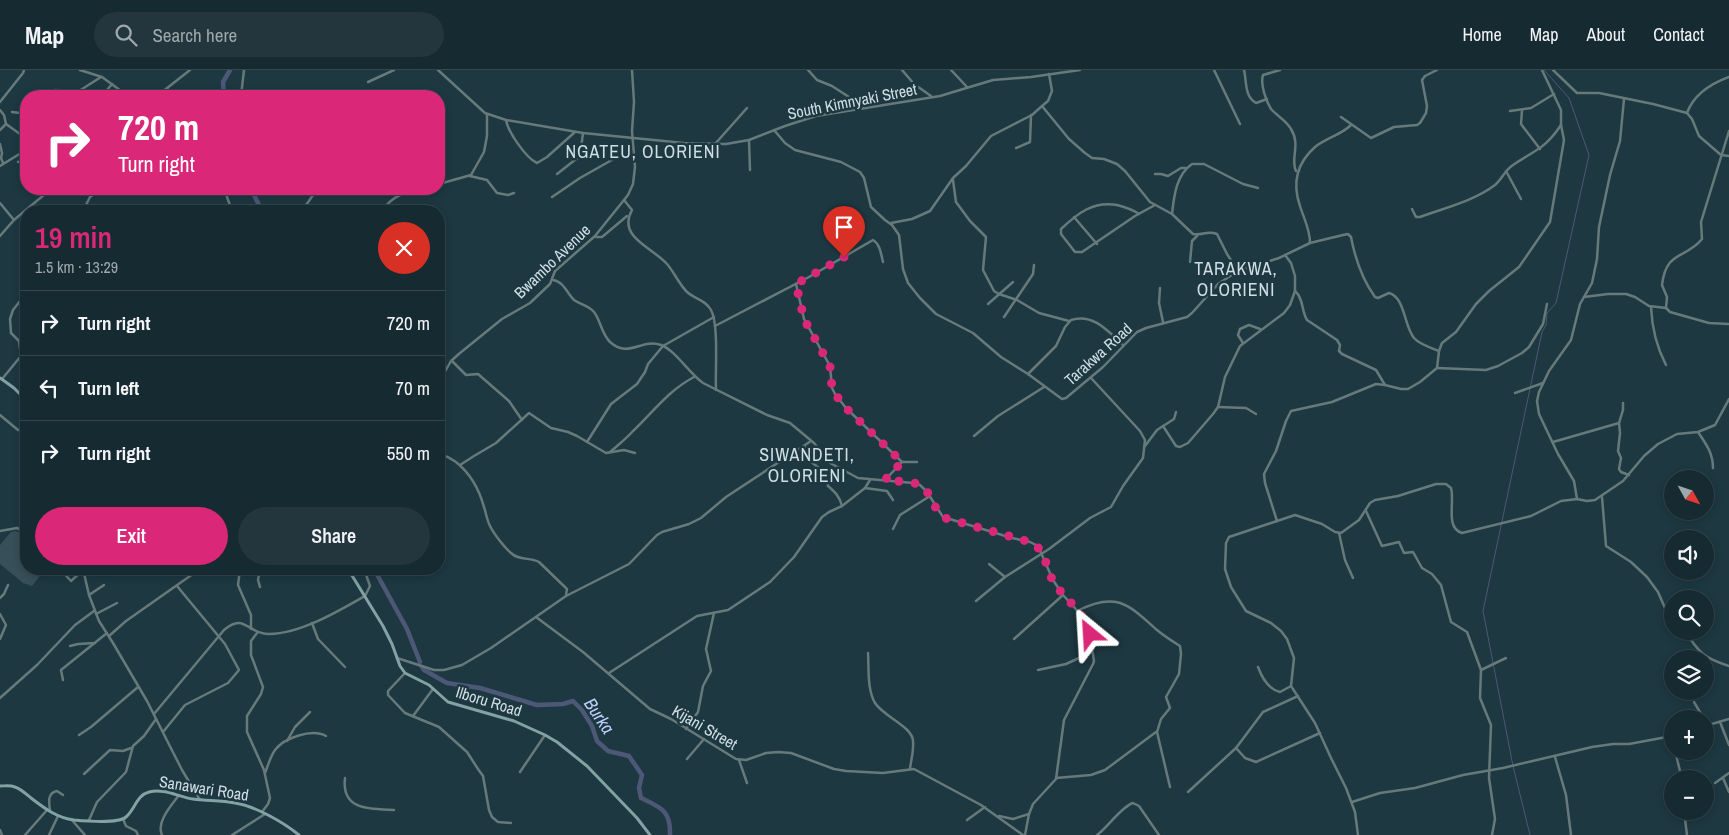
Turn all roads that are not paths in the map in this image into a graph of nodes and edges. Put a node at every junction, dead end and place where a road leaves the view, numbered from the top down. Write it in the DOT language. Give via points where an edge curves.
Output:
graph roads {
  1 [pos="24,70"];
  2 [pos="80,70"];
  3 [pos="190,70"];
  4 [pos="244,70"];
  5 [pos="394,70"];
  6 [pos="438,70"];
  7 [pos="632,70"];
  8 [pos="808,70"];
  9 [pos="902,70"];
  10 [pos="951,70"];
  11 [pos="1046,70"];
  12 [pos="1080,70"];
  13 [pos="1214,70"];
  14 [pos="1244,70"];
  15 [pos="1280,70"];
  16 [pos="1437,70"];
  17 [pos="1542,70"];
  18 [pos="1553,70"];
  19 [pos="1048,74"];
  20 [pos="101,77"];
  21 [pos="1729,77"];
  22 [pos="368,82"];
  23 [pos="112,84"];
  24 [pos="967,87"];
  25 [pos="167,88"];
  26 [pos="81,90"];
  27 [pos="107,90"];
  28 [pos="120,90"];
  29 [pos="164,90"];
  30 [pos="242,90"];
  31 [pos="1554,94"];
  32 [pos="932,97"];
  33 [pos="1624,98"];
  34 [pos="1267,100"];
  35 [pos="0,102"];
  36 [pos="1042,106"];
  37 [pos="747,108"];
  38 [pos="866,108"];
  39 [pos="0,110"];
  40 [pos="1522,110"];
  41 [pos="1510,111"];
  42 [pos="12,112"];
  43 [pos="20,113"];
  44 [pos="487,114"];
  45 [pos="1687,114"];
  46 [pos="1031,115"];
  47 [pos="1341,117"];
  48 [pos="506,120"];
  49 [pos="6,124"];
  50 [pos="1240,124"];
  51 [pos="1351,125"];
  52 [pos="1561,126"];
  53 [pos="0,130"];
  54 [pos="774,130"];
  55 [pos="1729,131"];
  56 [pos="575,132"];
  57 [pos="582,133"];
  58 [pos="20,134"];
  59 [pos="633,137"];
  60 [pos="749,140"];
  61 [pos="0,144"];
  62 [pos="715,144"];
  63 [pos="633,148"];
  64 [pos="1016,148"];
  65 [pos="1540,149"];
  66 [pos="20,154"];
  67 [pos="1721,155"];
  68 [pos="1729,156"];
  69 [pos="4,164"];
  70 [pos="0,166"];
  71 [pos="1186,168"];
  72 [pos="750,170"];
  73 [pos="1506,171"];
  74 [pos="1297,172"];
  75 [pos="557,174"];
  76 [pos="1155,174"];
  77 [pos="470,176"];
  78 [pos="953,178"];
  79 [pos="445,182"];
  80 [pos="1258,188"];
  81 [pos="514,193"];
  82 [pos="44,195"];
  83 [pos="402,195"];
  84 [pos="552,197"];
  85 [pos="1521,199"];
  86 [pos="624,200"];
  87 [pos="0,204"];
  88 [pos="32,205"];
  89 [pos="387,205"];
  90 [pos="1155,206"];
  91 [pos="1412,209"];
  92 [pos="1139,214"];
  93 [pos="1172,214"];
  94 [pos="20,215"];
  95 [pos="628,215"];
  96 [pos="1074,217"];
  97 [pos="14,220"];
  98 [pos="890,223"];
  99 [pos="1198,235"];
  100 [pos="0,236"];
  101 [pos="595,236"];
  102 [pos="1310,243"];
  103 [pos="1096,244"];
  104 [pos="1285,255"];
  105 [pos="883,262"];
  106 [pos="1190,262"];
  107 [pos="1034,264"];
  108 [pos="1238,271"];
  109 [pos="553,280"];
  110 [pos="1013,282"];
  111 [pos="796,284"];
  112 [pos="1160,288"];
  113 [pos="1295,291"];
  114 [pos="999,294"];
  115 [pos="1584,298"];
  116 [pos="1017,300"];
  117 [pos="20,302"];
  118 [pos="988,304"];
  119 [pos="1547,304"];
  120 [pos="1651,307"];
  121 [pos="1666,308"];
  122 [pos="1004,316"];
  123 [pos="714,317"];
  124 [pos="1069,322"];
  125 [pos="1163,322"];
  126 [pos="1729,324"];
  127 [pos="715,326"];
  128 [pos="1261,329"];
  129 [pos="1243,343"];
  130 [pos="20,344"];
  131 [pos="1124,345"];
  132 [pos="663,346"];
  133 [pos="1439,351"];
  134 [pos="451,361"];
  135 [pos="20,362"];
  136 [pos="1666,365"];
  137 [pos="1437,368"];
  138 [pos="445,372"];
  139 [pos="1028,374"];
  140 [pos="694,377"];
  141 [pos="1091,378"];
  142 [pos="1,379"];
  143 [pos="1542,383"];
  144 [pos="1385,384"];
  145 [pos="1044,387"];
  146 [pos="716,390"];
  147 [pos="1515,393"];
  148 [pos="20,395"];
  149 [pos="1729,398"];
  150 [pos="1623,403"];
  151 [pos="1218,407"];
  152 [pos="1176,412"];
  153 [pos="1256,414"];
  154 [pos="0,415"];
  155 [pos="522,420"];
  156 [pos="1619,423"];
  157 [pos="1163,426"];
  158 [pos="20,430"];
  159 [pos="1698,432"];
  160 [pos="974,436"];
  161 [pos="811,441"];
  162 [pos="587,442"];
  163 [pos="1553,442"];
  164 [pos="1145,446"];
  165 [pos="804,447"];
  166 [pos="609,453"];
  167 [pos="635,453"];
  168 [pos="445,456"];
  169 [pos="902,462"];
  170 [pos="917,462"];
  171 [pos="460,465"];
  172 [pos="1713,468"];
  173 [pos="1629,475"];
  174 [pos="870,480"];
  175 [pos="885,480"];
  176 [pos="865,488"];
  177 [pos="930,496"];
  178 [pos="1602,497"];
  179 [pos="1577,499"];
  180 [pos="893,500"];
  181 [pos="842,506"];
  182 [pos="1366,511"];
  183 [pos="1278,521"];
  184 [pos="20,529"];
  185 [pos="893,529"];
  186 [pos="0,531"];
  187 [pos="1339,533"];
  188 [pos="1042,553"];
  189 [pos="988,564"];
  190 [pos="66,575"];
  191 [pos="77,575"];
  192 [pos="84,575"];
  193 [pos="192,575"];
  194 [pos="239,575"];
  195 [pos="259,575"];
  196 [pos="352,575"];
  197 [pos="366,575"];
  198 [pos="1005,577"];
  199 [pos="1353,578"];
  200 [pos="104,584"];
  201 [pos="8,585"];
  202 [pos="177,586"];
  203 [pos="260,587"];
  204 [pos="89,595"];
  205 [pos="1063,595"];
  206 [pos="365,596"];
  207 [pos="566,596"];
  208 [pos="0,598"];
  209 [pos="976,601"];
  210 [pos="117,603"];
  211 [pos="1664,606"];
  212 [pos="1077,611"];
  213 [pos="95,613"];
  214 [pos="714,613"];
  215 [pos="0,614"];
  216 [pos="536,618"];
  217 [pos="312,623"];
  218 [pos="252,629"];
  219 [pos="257,633"];
  220 [pos="108,635"];
  221 [pos="218,636"];
  222 [pos="0,639"];
  223 [pos="1014,639"];
  224 [pos="1691,640"];
  225 [pos="96,643"];
  226 [pos="70,646"];
  227 [pos="1092,652"];
  228 [pos="868,653"];
  229 [pos="397,658"];
  230 [pos="1506,658"];
  231 [pos="1729,666"];
  232 [pos="345,667"];
  233 [pos="1258,667"];
  234 [pos="1038,670"];
  235 [pos="1481,670"];
  236 [pos="405,673"];
  237 [pos="608,673"];
  238 [pos="63,680"];
  239 [pos="1291,686"];
  240 [pos="138,687"];
  241 [pos="433,689"];
  242 [pos="1298,696"];
  243 [pos="0,698"];
  244 [pos="1694,702"];
  245 [pos="1699,710"];
  246 [pos="310,712"];
  247 [pos="154,714"];
  248 [pos="412,716"];
  249 [pos="156,719"];
  250 [pos="1729,719"];
  251 [pos="1720,722"];
  252 [pos="1714,724"];
  253 [pos="686,729"];
  254 [pos="163,732"];
  255 [pos="1157,732"];
  256 [pos="1320,733"];
  257 [pos="79,735"];
  258 [pos="546,735"];
  259 [pos="326,736"];
  260 [pos="1664,737"];
  261 [pos="704,739"];
  262 [pos="286,741"];
  263 [pos="1729,745"];
  264 [pos="132,748"];
  265 [pos="1236,748"];
  266 [pos="1555,757"];
  267 [pos="686,759"];
  268 [pos="739,760"];
  269 [pos="910,769"];
  270 [pos="1489,770"];
  271 [pos="520,772"];
  272 [pos="1729,773"];
  273 [pos="84,774"];
  274 [pos="264,774"];
  275 [pos="345,778"];
  276 [pos="1056,778"];
  277 [pos="1723,778"];
  278 [pos="748,783"];
  279 [pos="1715,783"];
  280 [pos="0,786"];
  281 [pos="1170,787"];
  282 [pos="1188,792"];
  283 [pos="1729,792"];
  284 [pos="63,795"];
  285 [pos="179,795"];
  286 [pos="200,800"];
  287 [pos="1352,802"];
  288 [pos="985,807"];
  289 [pos="394,810"];
  290 [pos="49,811"];
  291 [pos="263,813"];
  292 [pos="1029,814"];
  293 [pos="58,816"];
  294 [pos="998,816"];
  295 [pos="123,819"];
  296 [pos="71,820"];
  297 [pos="88,820"];
  298 [pos="967,820"];
  299 [pos="1685,820"];
  300 [pos="511,823"];
  301 [pos="0,830"];
  302 [pos="2,835"];
  303 [pos="25,835"];
  304 [pos="49,835"];
  305 [pos="85,835"];
  306 [pos="138,835"];
  307 [pos="162,835"];
  308 [pos="232,835"];
  309 [pos="299,835"];
  310 [pos="650,835"];
  311 [pos="1024,835"];
  312 [pos="1096,835"];
  313 [pos="1159,835"];
  314 [pos="1358,835"];
  315 [pos="1492,835"];
  316 [pos="1570,835"];
  317 [pos="1687,835"];
  1 -- 35 [label="street"];
  2 -- 20 [label="street"];
  3 -- 25 [label="street"];
  4 -- 30 [label="street"];
  5 -- 22 [label="street"];
  6 -- 44 [label="street, South Kimnyaki Street"];
  7 -- 59 [label="street, Bwambo Avenue"];
  8 -- 38 [label="street" via="817,80"];
  9 -- 32 [label="street"];
  10 -- 24 [label="street"];
  11 -- 19 [label="street"];
  12 -- 19 [label="street, South Kimnyaki Street"];
  13 -- 50 [label="street"];
  14 -- 34 [label="street" via="1246,90 1252,101"];
  15 -- 34 [label="street" via="1266,73 1262,78"];
  16 -- 51 [label="street" via="1422,80 1427,106 1417,125 1394,127 1371,138"];
  17 -- 31 [label="street"];
  18 -- 33 [label="street" via="1577,93"];
  19 -- 24 [label="street, South Kimnyaki Street" via="993,80"];
  19 -- 36 [label="street" via="1052,91"];
  20 -- 23 [label="street"];
  20 -- 26 [label="street"];
  21 -- 45 [label="street" via="1699,94"];
  23 -- 27 [label="street"];
  23 -- 28 [label="street"];
  24 -- 32 [label="street, South Kimnyaki Street"];
  25 -- 29 [label="street"];
  31 -- 40 [label="street"];
  31 -- 52 [label="street" via="1561,110"];
  32 -- 38 [label="street, South Kimnyaki Street"];
  33 -- 45 [label="street"];
  33 -- 115 [label="street" via="1620,141 1599,227 1596,265"];
  34 -- 74 [label="street" via="1294,135"];
  36 -- 46 [label="street"];
  36 -- 90 [label="street" via="1069,139 1089,156 1112,161 1121,167"];
  37 -- 62 [label="street"];
  38 -- 54 [label="street, South Kimnyaki Street" via="808,118"];
  39 -- 49 [label="street"];
  40 -- 41 [label="street"];
  40 -- 65 [label="street" via="1521,124"];
  42 -- 43 [label="street"];
  44 -- 48 [label="street, South Kimnyaki Street"];
  44 -- 77 [label="street" via="484,152"];
  45 -- 67 [label="street" via="1698,136"];
  46 -- 64 [label="street" via="1030,142"];
  46 -- 78 [label="street" via="991,136"];
  47 -- 51 [label="street"];
  48 -- 56 [label="street, South Kimnyaki Street"];
  48 -- 56 [label="street" via="511,134 537,163"];
  49 -- 53 [label="street"];
  49 -- 58 [label="street"];
  51 -- 74 [label="street" via="1315,147"];
  52 -- 65 [label="street"];
  52 -- 133 [label="street" via="1564,147 1549,226 1519,267 1485,295 1456,332 1442,343"];
  54 -- 60 [label="street, South Kimnyaki Street"];
  54 -- 98 [label="street, Tarakwa Road" via="795,150 841,162 860,172 871,207"];
  55 -- 67 [label="street"];
  56 -- 57 [label="street, South Kimnyaki Street"];
  57 -- 59 [label="street, South Kimnyaki Street"];
  57 -- 75 [label="street" via="580,156"];
  59 -- 62 [label="street, South Kimnyaki Street"];
  59 -- 63 [label="street, Bwambo Avenue"];
  60 -- 62 [label="street, South Kimnyaki Street"];
  60 -- 72 [label="street"];
  61 -- 69 [label="street"];
  63 -- 84 [label="street"];
  63 -- 86 [label="street, Bwambo Avenue" via="634,180"];
  65 -- 73 [label="street"];
  66 -- 69 [label="street"];
  67 -- 68 [label="street"];
  67 -- 121 [label="street" via="1701,222 1702,239 1668,264 1662,285 1667,297"];
  69 -- 70 [label="street"];
  71 -- 76 [label="street" via="1168,176"];
  71 -- 80 [label="street" via="1194,163 1204,164"];
  71 -- 93 [label="street" via="1178,181"];
  73 -- 85 [label="street"];
  73 -- 91 [label="street" via="1494,186 1467,200 1420,217 1416,217"];
  74 -- 102 [label="street" via="1297,198"];
  77 -- 79 [label="street"];
  77 -- 81 [label="street" via="487,180 498,193"];
  78 -- 98 [label="street" via="930,211"];
  78 -- 114 [label="street" via="956,202 986,237 983,270"];
  82 -- 88 [label="street"];
  83 -- 89 [label="street"];
  86 -- 95 [label="street" via="632,208"];
  86 -- 101 [label="street, Bwambo Avenue"];
  87 -- 97 [label="street"];
  90 -- 92 [label="street"];
  90 -- 93 [label="street"];
  92 -- 96 [label="street" via="1127,208 1102,204 1088,207"];
  92 -- 103 [label="street"];
  93 -- 99 [label="street" via="1190,232"];
  94 -- 97 [label="street"];
  95 -- 101 [label="street" via="602,237"];
  95 -- 123 [label="street" via="628,228 640,243 667,264 687,291 708,305"];
  96 -- 103 [label="street"];
  96 -- 103 [label="street" via="1060,231 1075,252"];
  97 -- 100 [label="street"];
  98 -- 139 [label="street, Tarakwa Road" via="900,235 905,276 920,298 936,314 973,333 1000,357"];
  99 -- 106 [label="street" via="1192,239"];
  99 -- 108 [label="street" via="1209,231 1217,234"];
  101 -- 109 [label="street, Bwambo Avenue" via="558,268"];
  102 -- 104 [label="street, Tarakwa Road"];
  102 -- 133 [label="street, Tarakwa Road" via="1350,235 1354,256 1375,297 1393,294 1413,336"];
  104 -- 108 [label="street, Tarakwa Road"];
  104 -- 113 [label="street" via="1294,271"];
  105 -- 111 [label="street" via="879,247 873,240"];
  107 -- 116 [label="street" via="1033,274"];
  108 -- 125 [label="street, Tarakwa Road" via="1218,284 1190,315"];
  109 -- 132 [label="street" via="558,280 574,300 590,307 605,336 617,347 625,350 648,344"];
  109 -- 134 [label="street, Bwambo Avenue" via="530,303 502,319"];
  110 -- 114 [label="street"];
  111 -- 127 [label="street"];
  111 -- 169 [label="street" via="804,319 830,366 835,394"];
  112 -- 125 [label="street" via="1158,303"];
  113 -- 128 [label="street" via="1284,313"];
  113 -- 144 [label="street" via="1302,299 1308,320 1337,340 1340,353 1376,370"];
  114 -- 116 [label="street"];
  114 -- 118 [label="street"];
  115 -- 120 [label="street" via="1626,294"];
  115 -- 143 [label="street" via="1571,340"];
  116 -- 122 [label="street"];
  116 -- 124 [label="street" via="1039,313"];
  117 -- 130 [label="street" via="10,319 12,333"];
  119 -- 137 [label="street" via="1543,324 1522,353 1486,370"];
  120 -- 121 [label="street"];
  120 -- 136 [label="street" via="1656,345"];
  121 -- 126 [label="street" via="1694,320"];
  123 -- 127 [label="street"];
  123 -- 132 [label="street"];
  124 -- 131 [label="street" via="1085,318 1095,321"];
  124 -- 139 [label="street" via="1056,346"];
  125 -- 131 [label="street, Tarakwa Road" via="1137,332"];
  127 -- 146 [label="street"];
  128 -- 129 [label="street"];
  128 -- 129 [label="street" via="1249,325 1240,329 1238,335"];
  129 -- 151 [label="street" via="1225,377"];
  131 -- 141 [label="street, Tarakwa Road"];
  132 -- 140 [label="street"];
  132 -- 162 [label="street" via="637,384 612,404"];
  133 -- 137 [label="street"];
  134 -- 138 [label="street, Bwambo Avenue"];
  134 -- 155 [label="street" via="466,374 478,374 509,402"];
  135 -- 142 [label="street"];
  137 -- 144 [label="street" via="1408,388"];
  139 -- 145 [label="street, Tarakwa Road"];
  140 -- 146 [label="street"];
  140 -- 166 [label="street" via="672,391"];
  141 -- 145 [label="street, Tarakwa Road" via="1064,399"];
  141 -- 164 [label="street" via="1140,431"];
  142 -- 148 [label="street"];
  143 -- 147 [label="street"];
  143 -- 163 [label="street" via="1537,396 1538,409"];
  144 -- 183 [label="street" via="1371,385 1332,402 1291,412 1264,474"];
  145 -- 160 [label="street" via="998,416"];
  146 -- 161 [label="street" via="790,423"];
  149 -- 159 [label="street" via="1718,422"];
  150 -- 156 [label="street"];
  151 -- 153 [label="street" via="1246,408"];
  151 -- 157 [label="street" via="1182,447 1176,446"];
  152 -- 157 [label="street" via="1174,419"];
  154 -- 158 [label="street"];
  155 -- 162 [label="street" via="530,413 551,428"];
  155 -- 171 [label="street" via="496,443"];
  156 -- 163 [label="street"];
  156 -- 173 [label="street" via="1619,469"];
  157 -- 164 [label="street"];
  159 -- 172 [label="street" via="1710,450"];
  159 -- 173 [label="street" via="1677,434 1658,444"];
  161 -- 165 [label="street"];
  161 -- 174 [label="street" via="837,468 862,480"];
  162 -- 166 [label="street"];
  163 -- 179 [label="street" via="1574,481"];
  164 -- 188 [label="street" via="1139,464 1111,507"];
  165 -- 181 [label="street" via="805,457 824,472 828,486 837,493"];
  165 -- 207 [label="street" via="726,497 701,518 657,535 629,564"];
  166 -- 167 [label="street" via="624,450"];
  168 -- 171 [label="street"];
  169 -- 170 [label="street"];
  169 -- 175 [label="street"];
  171 -- 207 [label="street" via="475,482 489,524 509,552 520,559 539,562 566,589"];
  173 -- 178 [label="street"];
  174 -- 175 [label="street"];
  174 -- 176 [label="street"];
  175 -- 177 [label="street" via="917,484"];
  176 -- 180 [label="street" via="887,491"];
  176 -- 181 [label="street"];
  177 -- 185 [label="street" via="900,515"];
  177 -- 188 [label="street" via="943,517 1030,542"];
  178 -- 179 [label="street" via="1592,501"];
  178 -- 211 [label="street" via="1606,546 1647,577"];
  179 -- 182 [label="street" via="1555,503 1524,518 1462,533 1452,524 1452,490 1446,484 1375,500"];
  181 -- 214 [label="street" via="822,517 778,575 735,607"];
  182 -- 187 [label="street" via="1353,525"];
  182 -- 235 [label="street" via="1382,546 1398,542 1404,554 1413,552 1422,568 1434,576 1446,600 1450,618 1454,625 1467,632"];
  183 -- 187 [label="street" via="1295,514"];
  183 -- 239 [label="street" via="1229,537 1225,569 1231,587 1246,611 1271,623 1287,639 1294,658"];
  184 -- 186 [label="street"];
  187 -- 199 [label="street"];
  188 -- 198 [label="street"];
  188 -- 205 [label="street"];
  189 -- 198 [label="street"];
  190 -- 191 [label="street" via="71,581"];
  192 -- 204 [label="street"];
  193 -- 202 [label="street"];
  194 -- 218 [label="street" via="238,585 251,615"];
  195 -- 203 [label="street"];
  196 -- 206 [label="street"];
  197 -- 206 [label="street" via="370,586"];
  198 -- 209 [label="street"];
  200 -- 204 [label="street"];
  201 -- 208 [label="street"];
  202 -- 220 [label="street"];
  202 -- 221 [label="street"];
  204 -- 213 [label="street"];
  205 -- 212 [label="street"];
  205 -- 223 [label="street"];
  206 -- 217 [label="street"];
  206 -- 229 [label="street"];
  207 -- 216 [label="street"];
  210 -- 213 [label="street"];
  212 -- 227 [label="street" via="1089,628"];
  212 -- 255 [label="street" via="1098,602 1118,601 1180,646 1179,674 1167,695 1170,708 1161,719"];
  213 -- 220 [label="street"];
  213 -- 243 [label="street" via="75,625"];
  214 -- 237 [label="street" via="697,616"];
  214 -- 253 [label="street" via="706,649 711,671 703,686 698,712"];
  215 -- 222 [label="street" via="6,625"];
  216 -- 229 [label="street" via="466,663 450,669 434,670"];
  216 -- 237 [label="street, Kijani Street"];
  217 -- 219 [label="street" via="278,634"];
  217 -- 232 [label="street" via="318,639"];
  218 -- 219 [label="street"];
  218 -- 221 [label="street" via="241,623 232,623"];
  219 -- 274 [label="street" via="251,641 252,655 263,687 247,716 247,732"];
  220 -- 225 [label="street"];
  220 -- 240 [label="street"];
  221 -- 247 [label="street"];
  221 -- 254 [label="street" via="238,671 228,683 188,702"];
  224 -- 231 [label="street" via="1703,654"];
  225 -- 226 [label="street"];
  225 -- 238 [label="street" via="61,670"];
  227 -- 234 [label="street" via="1066,664"];
  227 -- 276 [label="street" via="1093,664 1063,724"];
  228 -- 269 [label="street" via="869,682 875,702 912,737"];
  229 -- 236 [label="street"];
  230 -- 235 [label="street"];
  233 -- 239 [label="street" via="1273,689 1280,692"];
  235 -- 270 [label="street" via="1480,698 1491,725"];
  236 -- 241 [label="street, Ilboru Road"];
  236 -- 248 [label="street" via="388,692 405,713"];
  237 -- 253 [label="street, Kijani Street" via="645,706"];
  239 -- 242 [label="street"];
  240 -- 247 [label="street"];
  240 -- 257 [label="street"];
  241 -- 248 [label="street"];
  241 -- 258 [label="street, Ilboru Road" via="450,703 498,716"];
  242 -- 256 [label="street"];
  242 -- 265 [label="street" via="1263,712"];
  244 -- 245 [label="street"];
  246 -- 262 [label="street"];
  247 -- 249 [label="street"];
  248 -- 300 [label="street" via="439,727 469,754 483,776 492,816 498,822"];
  249 -- 254 [label="street"];
  249 -- 264 [label="street"];
  250 -- 251 [label="street"];
  251 -- 252 [label="street"];
  251 -- 263 [label="street"];
  253 -- 261 [label="street, Kijani Street"];
  254 -- 286 [label="street"];
  255 -- 276 [label="street" via="1106,770 1091,775"];
  255 -- 281 [label="street"];
  256 -- 265 [label="street" via="1256,762 1245,758"];
  256 -- 287 [label="street"];
  258 -- 271 [label="street"];
  258 -- 310 [label="street, Ilboru Road" via="587,766"];
  259 -- 262 [label="street" via="308,733"];
  260 -- 266 [label="street"];
  261 -- 267 [label="street"];
  261 -- 268 [label="street, Kijani Street"];
  262 -- 274 [label="street" via="274,752"];
  264 -- 273 [label="street" via="110,750"];
  264 -- 297 [label="street" via="126,772 97,802"];
  265 -- 282 [label="street"];
  266 -- 270 [label="street"];
  266 -- 316 [label="street" via="1566,795"];
  268 -- 269 [label="street, Kijani Street" via="778,752 791,753 846,771 883,773"];
  268 -- 278 [label="street"];
  269 -- 288 [label="street"];
  270 -- 287 [label="street"];
  270 -- 315 [label="street" via="1494,819"];
  272 -- 277 [label="street"];
  274 -- 291 [label="street" via="270,800"];
  275 -- 289 [label="street" via="345,792 355,804 365,809"];
  276 -- 292 [label="street"];
  277 -- 279 [label="street"];
  277 -- 283 [label="street"];
  280 -- 290 [label="street" via="17,788"];
  284 -- 290 [label="street" via="55,791 49,796"];
  285 -- 286 [label="street, Sanawari Road"];
  285 -- 295 [label="street, Sanawari Road" via="146,792"];
  285 -- 307 [label="street" via="161,825"];
  286 -- 291 [label="street, Sanawari Road" via="241,804"];
  287 -- 314 [label="street"];
  288 -- 294 [label="street"];
  288 -- 298 [label="street"];
  290 -- 293 [label="street"];
  290 -- 303 [label="street"];
  291 -- 308 [label="street"];
  291 -- 309 [label="street, Sanawari Road"];
  292 -- 294 [label="street" via="1013,819"];
  292 -- 311 [label="street"];
  293 -- 296 [label="street"];
  293 -- 304 [label="street"];
  294 -- 311 [label="street"];
  295 -- 297 [label="street"];
  295 -- 306 [label="street" via="126,826"];
  296 -- 297 [label="street"];
  296 -- 305 [label="street"];
  299 -- 317 [label="street"];
  301 -- 302 [label="street"];
  312 -- 313 [label="street" via="1133,803 1139,806"];
}
